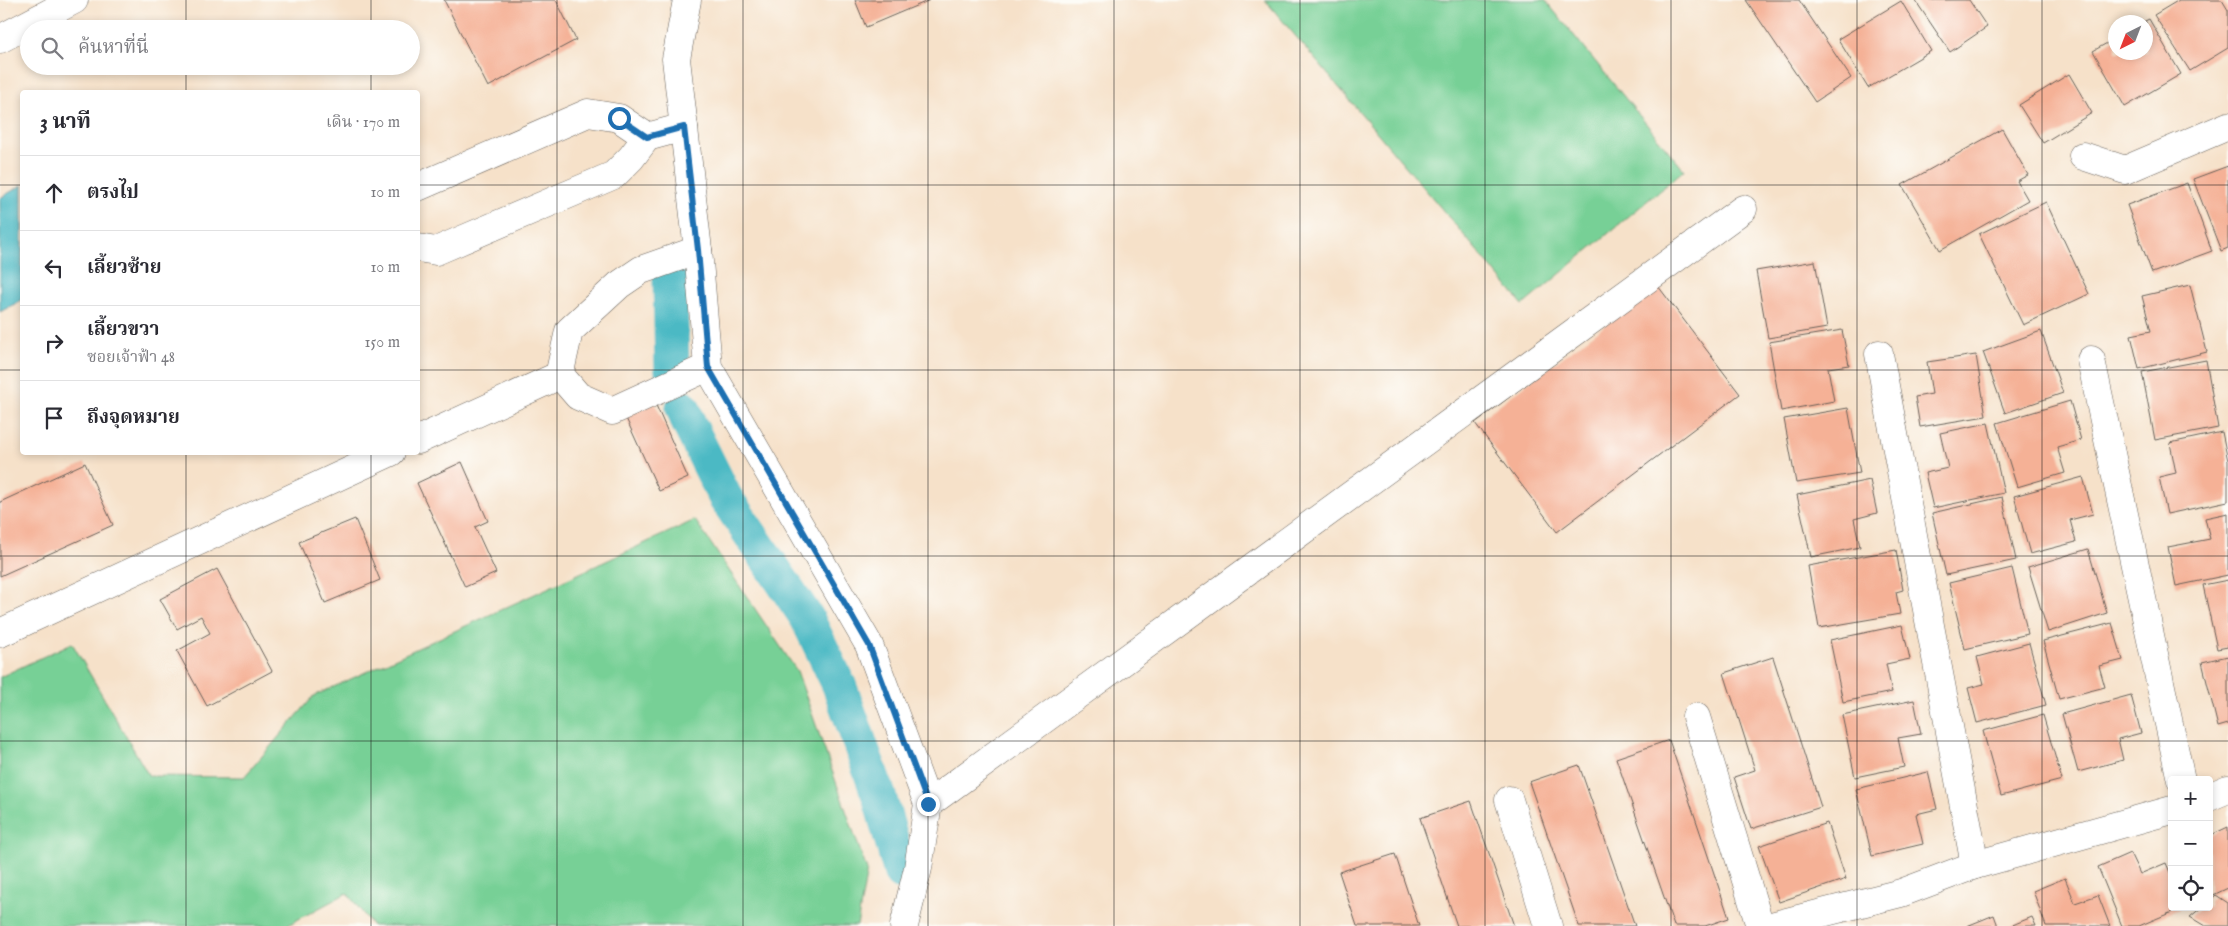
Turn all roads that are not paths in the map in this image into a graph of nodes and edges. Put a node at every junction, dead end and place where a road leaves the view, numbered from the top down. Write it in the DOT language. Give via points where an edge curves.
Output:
graph roads {
  1 [pos="74,0"];
  2 [pos="687,0"];
  3 [pos="36,20"];
  4 [pos="20,28"];
  5 [pos="0,39"];
  6 [pos="2228,126"];
  7 [pos="684,127"];
  8 [pos="647,137"];
  9 [pos="2083,156"];
  10 [pos="420,186"];
  11 [pos="1743,210"];
  12 [pos="420,248"];
  13 [pos="698,250"];
  14 [pos="1879,354"];
  15 [pos="2091,360"];
  16 [pos="708,367"];
  17 [pos="559,376"];
  18 [pos="420,439"];
  19 [pos="385,455"];
  20 [pos="0,633"];
  21 [pos="1696,717"];
  22 [pos="2180,776"];
  23 [pos="2228,790"];
  24 [pos="2213,796"];
  25 [pos="1509,800"];
  26 [pos="928,804"];
  27 [pos="2168,811"];
  28 [pos="1975,865"];
  29 [pos="904,926"];
  30 [pos="1548,926"];
  31 [pos="1760,926"];
  32 [pos="1771,926"];
  1 -- 3 [label="street"];
  2 -- 7 [label="street" via="676,59"];
  4 -- 5 [label="street"];
  6 -- 9 [label="street" via="2125,170"];
  7 -- 8 [label="street"];
  7 -- 13 [label="street"];
  8 -- 10 [label="street" via="619,118 588,113"];
  8 -- 12 [label="street" via="614,175 436,251"];
  11 -- 26 [label="street"];
  13 -- 16 [label="street"];
  13 -- 17 [label="street" via="641,270 619,285 569,331"];
  14 -- 28 [label="street"];
  15 -- 22 [label="street"];
  16 -- 17 [label="street" via="612,411 578,396"];
  16 -- 26 [label="street" via="869,645"];
  17 -- 18 [label="street"];
  19 -- 20 [label="street"];
  21 -- 31 [label="street"];
  23 -- 24 [label="street"];
  25 -- 30 [label="street"];
  26 -- 29 [label="street" via="918,868"];
  27 -- 28 [label="street"];
  28 -- 32 [label="street" via="1901,893"];
}
